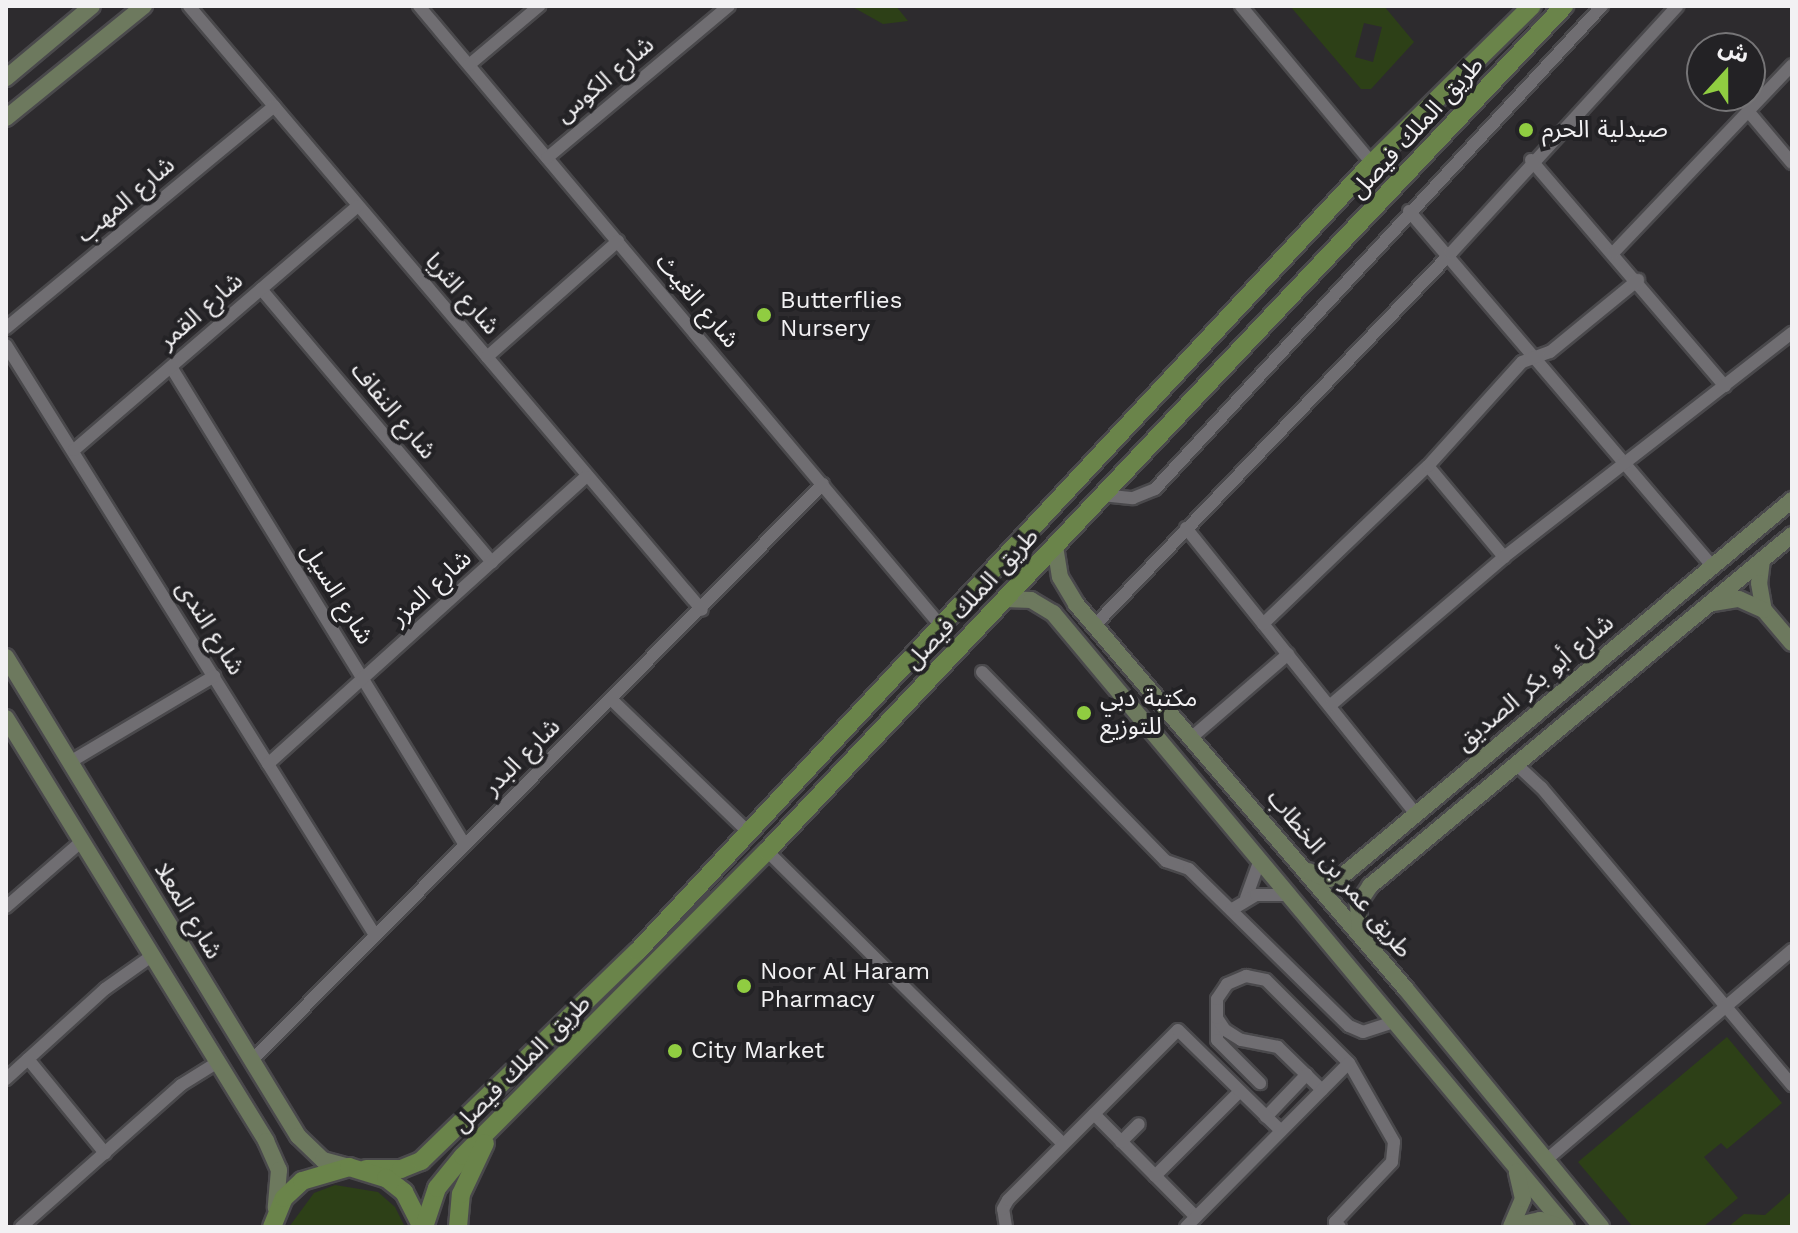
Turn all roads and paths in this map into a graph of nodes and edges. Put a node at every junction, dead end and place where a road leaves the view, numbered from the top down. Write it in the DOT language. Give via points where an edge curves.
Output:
graph roads {
  1 [pos="92,6"];
  2 [pos="144,6"];
  3 [pos="189,6"];
  4 [pos="419,6"];
  5 [pos="539,6"];
  6 [pos="729,6"];
  7 [pos="1241,6"];
  8 [pos="1532,6"];
  9 [pos="1551,6"];
  10 [pos="1564,6"];
  11 [pos="1602,6"];
  12 [pos="1677,6"];
  13 [pos="469,65"];
  14 [pos="1792,65"];
  15 [pos="6,78"];
  16 [pos="1766,92"];
  17 [pos="274,106"];
  18 [pos="1747,112"];
  19 [pos="1749,112"];
  20 [pos="6,118"];
  21 [pos="547,158"];
  22 [pos="1531,160"];
  23 [pos="1372,163"];
  24 [pos="1792,163"];
  25 [pos="1415,166"];
  26 [pos="358,206"];
  27 [pos="1409,211"];
  28 [pos="618,241"];
  29 [pos="1614,252"];
  30 [pos="1451,253"];
  31 [pos="1638,280"];
  32 [pos="261,289"];
  33 [pos="6,328"];
  34 [pos="1792,333"];
  35 [pos="6,345"];
  36 [pos="1535,355"];
  37 [pos="487,357"];
  38 [pos="171,367"];
  39 [pos="1725,386"];
  40 [pos="74,450"];
  41 [pos="1625,464"];
  42 [pos="1428,466"];
  43 [pos="586,477"];
  44 [pos="823,484"];
  45 [pos="1102,495"];
  46 [pos="1792,500"];
  47 [pos="1186,528"];
  48 [pos="1792,535"];
  49 [pos="1055,546"];
  50 [pos="1504,557"];
  51 [pos="1762,560"];
  52 [pos="492,562"];
  53 [pos="1712,566"];
  54 [pos="1005,599"];
  55 [pos="1709,604"];
  56 [pos="702,610"];
  57 [pos="1764,610"];
  58 [pos="1263,624"];
  59 [pos="940,625"];
  60 [pos="1095,625"];
  61 [pos="1636,630"];
  62 [pos="1792,643"];
  63 [pos="1288,654"];
  64 [pos="6,657"];
  65 [pos="982,672"];
  66 [pos="214,676"];
  67 [pos="363,679"];
  68 [pos="611,699"];
  69 [pos="1332,704"];
  70 [pos="1165,706"];
  71 [pos="6,718"];
  72 [pos="1568,722"];
  73 [pos="1144,723"];
  74 [pos="1192,737"];
  75 [pos="70,762"];
  76 [pos="268,764"];
  77 [pos="1517,765"];
  78 [pos="1416,814"];
  79 [pos="747,831"];
  80 [pos="82,841"];
  81 [pos="465,845"];
  82 [pos="767,851"];
  83 [pos="1259,863"];
  84 [pos="1303,868"];
  85 [pos="1286,895"];
  86 [pos="1246,898"];
  87 [pos="6,907"];
  88 [pos="1231,910"];
  89 [pos="375,935"];
  90 [pos="1362,940"];
  91 [pos="1792,950"];
  92 [pos="153,955"];
  93 [pos="1726,1006"];
  94 [pos="1217,1018"];
  95 [pos="1394,1022"];
  96 [pos="28,1059"];
  97 [pos="252,1060"];
  98 [pos="218,1062"];
  99 [pos="1349,1063"];
  100 [pos="1307,1074"];
  101 [pos="6,1079"];
  102 [pos="1260,1083"];
  103 [pos="1792,1085"];
  104 [pos="1322,1090"];
  105 [pos="1240,1091"];
  106 [pos="1094,1114"];
  107 [pos="1266,1117"];
  108 [pos="1139,1124"];
  109 [pos="493,1128"];
  110 [pos="1281,1131"];
  111 [pos="1121,1142"];
  112 [pos="1063,1144"];
  113 [pos="105,1153"];
  114 [pos="1545,1161"];
  115 [pos="1514,1164"];
  116 [pos="358,1168"];
  117 [pos="1155,1176"];
  118 [pos="1192,1223"];
  119 [pos="272,1224"];
  120 [pos="21,1227"];
  121 [pos="423,1227"];
  122 [pos="458,1227"];
  123 [pos="1006,1227"];
  124 [pos="1340,1227"];
  125 [pos="1512,1227"];
  126 [pos="1563,1227"];
  127 [pos="1601,1227"];
  1 -- 15 [label="street"];
  2 -- 20 [label="street"];
  3 -- 17 [label="street, شارع الثريا"];
  4 -- 13 [label="street, شارع الغيث"];
  5 -- 13 [label="street"];
  6 -- 21 [label="street, شارع الكوس"];
  7 -- 23 [label="street"];
  8 -- 23 [label="main road, طريق الملك فيصل"];
  9 -- 25 [label="main road" via="1457,108"];
  10 -- 25 [label="main road, طريق الملك فيصل"];
  11 -- 27 [label="street"];
  12 -- 22 [label="street"];
  13 -- 21 [label="street, شارع الغيث"];
  14 -- 16 [label="street"];
  17 -- 26 [label="street, شارع الثريا"];
  17 -- 33 [label="street, شارع المهب"];
  18 -- 29 [label="street"];
  19 -- 24 [label="street"];
  21 -- 28 [label="street, شارع الغيث"];
  22 -- 29 [label="street"];
  22 -- 30 [label="street"];
  23 -- 59 [label="main road, طريق الملك فيصل"];
  25 -- 45 [label="main road, طريق الملك فيصل"];
  26 -- 32 [label="street, شارع القمر"];
  26 -- 37 [label="street, شارع الثريا"];
  27 -- 30 [label="street"];
  27 -- 45 [label="street" via="1155,489 1133,498"];
  28 -- 37 [label="street"];
  28 -- 44 [label="street, شارع الغيث"];
  29 -- 31 [label="street"];
  30 -- 36 [label="street"];
  30 -- 47 [label="street"];
  31 -- 36 [label="street" via="1550,352"];
  31 -- 39 [label="street"];
  32 -- 38 [label="street, شارع القمر"];
  32 -- 52 [label="street, شارع النفاف"];
  34 -- 39 [label="street"];
  35 -- 40 [label="street, شارع الندى"];
  36 -- 41 [label="street"];
  36 -- 42 [label="street" via="1522,362"];
  37 -- 43 [label="street, شارع الثريا"];
  38 -- 40 [label="street, شارع القمر"];
  38 -- 67 [label="street, شارع السيل"];
  39 -- 41 [label="street"];
  40 -- 66 [label="street, شارع الندى"];
  41 -- 50 [label="street"];
  41 -- 53 [label="street"];
  42 -- 50 [label="street"];
  42 -- 58 [label="street"];
  43 -- 52 [label="street, شارع المزر"];
  43 -- 56 [label="street, شارع الثريا"];
  44 -- 56 [label="street, شارع البدر"];
  44 -- 59 [label="street, شارع الغيث"];
  45 -- 49 [label="main road, طريق الملك فيصل"];
  46 -- 53 [label="street, شارع أبو بكر الصديق"];
  47 -- 58 [label="street"];
  47 -- 60 [label="street"];
  48 -- 51 [label="street"];
  49 -- 54 [label="main road, طريق الملك فيصل"];
  49 -- 60 [label="street, طريق عمر بن الخطاب" via="1064,587"];
  50 -- 69 [label="street"];
  51 -- 55 [label="street"];
  51 -- 57 [label="street"];
  52 -- 67 [label="street, شارع المزر"];
  53 -- 61 [label="street, شارع أبو بكر الصديق"];
  54 -- 73 [label="street" via="1023,598 1046,607"];
  54 -- 82 [label="main road, طريق الملك فيصل"];
  55 -- 57 [label="street" via="1739,599"];
  55 -- 72 [label="street"];
  56 -- 68 [label="street, شارع البدر"];
  57 -- 62 [label="street"];
  58 -- 63 [label="street"];
  59 -- 79 [label="main road, طريق الملك فيصل"];
  60 -- 70 [label="street, طريق عمر بن الخطاب"];
  61 -- 72 [label="street" via="1615,657 1555,708 1558,721"];
  61 -- 78 [label="street, شارع أبو بكر الصديق"];
  63 -- 69 [label="street"];
  63 -- 74 [label="street"];
  64 -- 75 [label="street, شارع المعلا"];
  65 -- 88 [label="street" via="1166,861 1189,869"];
  66 -- 75 [label="street"];
  66 -- 76 [label="street, شارع الندى"];
  67 -- 76 [label="street, شارع المزر"];
  67 -- 81 [label="street, شارع السيل"];
  68 -- 79 [label="street"];
  68 -- 81 [label="street, شارع البدر"];
  69 -- 78 [label="street"];
  70 -- 73 [label="street" via="1148,710"];
  70 -- 74 [label="street, طريق عمر بن الخطاب"];
  71 -- 80 [label="street"];
  72 -- 77 [label="street"];
  73 -- 83 [label="street"];
  74 -- 84 [label="street, طريق عمر بن الخطاب"];
  75 -- 97 [label="street, شارع المعلا"];
  76 -- 89 [label="street, شارع الندى"];
  77 -- 90 [label="street" via="1370,886 1358,904"];
  77 -- 93 [label="street"];
  78 -- 84 [label="street, شارع أبو بكر الصديق" via="1341,877 1328,879"];
  79 -- 116 [label="main road, طريق الملك فيصل" via="646,943 421,1161 401,1169"];
  80 -- 87 [label="street"];
  80 -- 92 [label="street"];
  81 -- 89 [label="street, شارع البدر"];
  82 -- 109 [label="main road, طريق الملك فيصل"];
  82 -- 112 [label="street"];
  83 -- 85 [label="street"];
  83 -- 86 [label="street"];
  84 -- 90 [label="street, طريق عمر بن الخطاب"];
  85 -- 86 [label="street"];
  85 -- 95 [label="street"];
  86 -- 88 [label="street"];
  88 -- 95 [label="street" via="1353,1029 1368,1031"];
  89 -- 97 [label="street, شارع البدر"];
  90 -- 114 [label="street, طريق عمر بن الخطاب"];
  91 -- 93 [label="street"];
  92 -- 96 [label="street" via="105,989"];
  92 -- 98 [label="street"];
  93 -- 103 [label="street"];
  93 -- 114 [label="street"];
  94 -- 99 [label="street" via="1217,999 1227,984 1246,976 1266,980"];
  94 -- 100 [label="street" via="1241,1040 1278,1047"];
  94 -- 102 [label="street" via="1217,1040"];
  95 -- 115 [label="street"];
  96 -- 101 [label="street"];
  96 -- 113 [label="street"];
  97 -- 116 [label="street, شارع المعلا" via="310,1150 323,1160"];
  98 -- 113 [label="street" via="181,1085"];
  98 -- 119 [label="street" via="279,1170"];
  99 -- 104 [label="street"];
  99 -- 124 [label="street" via="1396,1150 1384,1173 1335,1222"];
  100 -- 104 [label="street"];
  100 -- 107 [label="street"];
  104 -- 110 [label="street"];
  105 -- 106 [label="street" via="1178,1030"];
  105 -- 107 [label="street"];
  105 -- 117 [label="street"];
  106 -- 111 [label="street"];
  106 -- 112 [label="street"];
  107 -- 110 [label="street"];
  108 -- 111 [label="street"];
  109 -- 121 [label="main road, طريق الملك فيصل" via="437,1188"];
  109 -- 122 [label="main road" via="468,1173"];
  110 -- 118 [label="street"];
  111 -- 117 [label="street"];
  112 -- 123 [label="street" via="1008,1200 1003,1209"];
  113 -- 120 [label="street"];
  114 -- 127 [label="street, طريق عمر بن الخطاب"];
  115 -- 125 [label="street" via="1523,1199"];
  115 -- 126 [label="street"];
  116 -- 119 [label="main road, طريق الملك فيصل" via="302,1181 284,1198"];
  116 -- 121 [label="main road" via="404,1192"];
  117 -- 118 [label="street"];
  125 -- 126 [label="street" via="1540,1220"];
}
